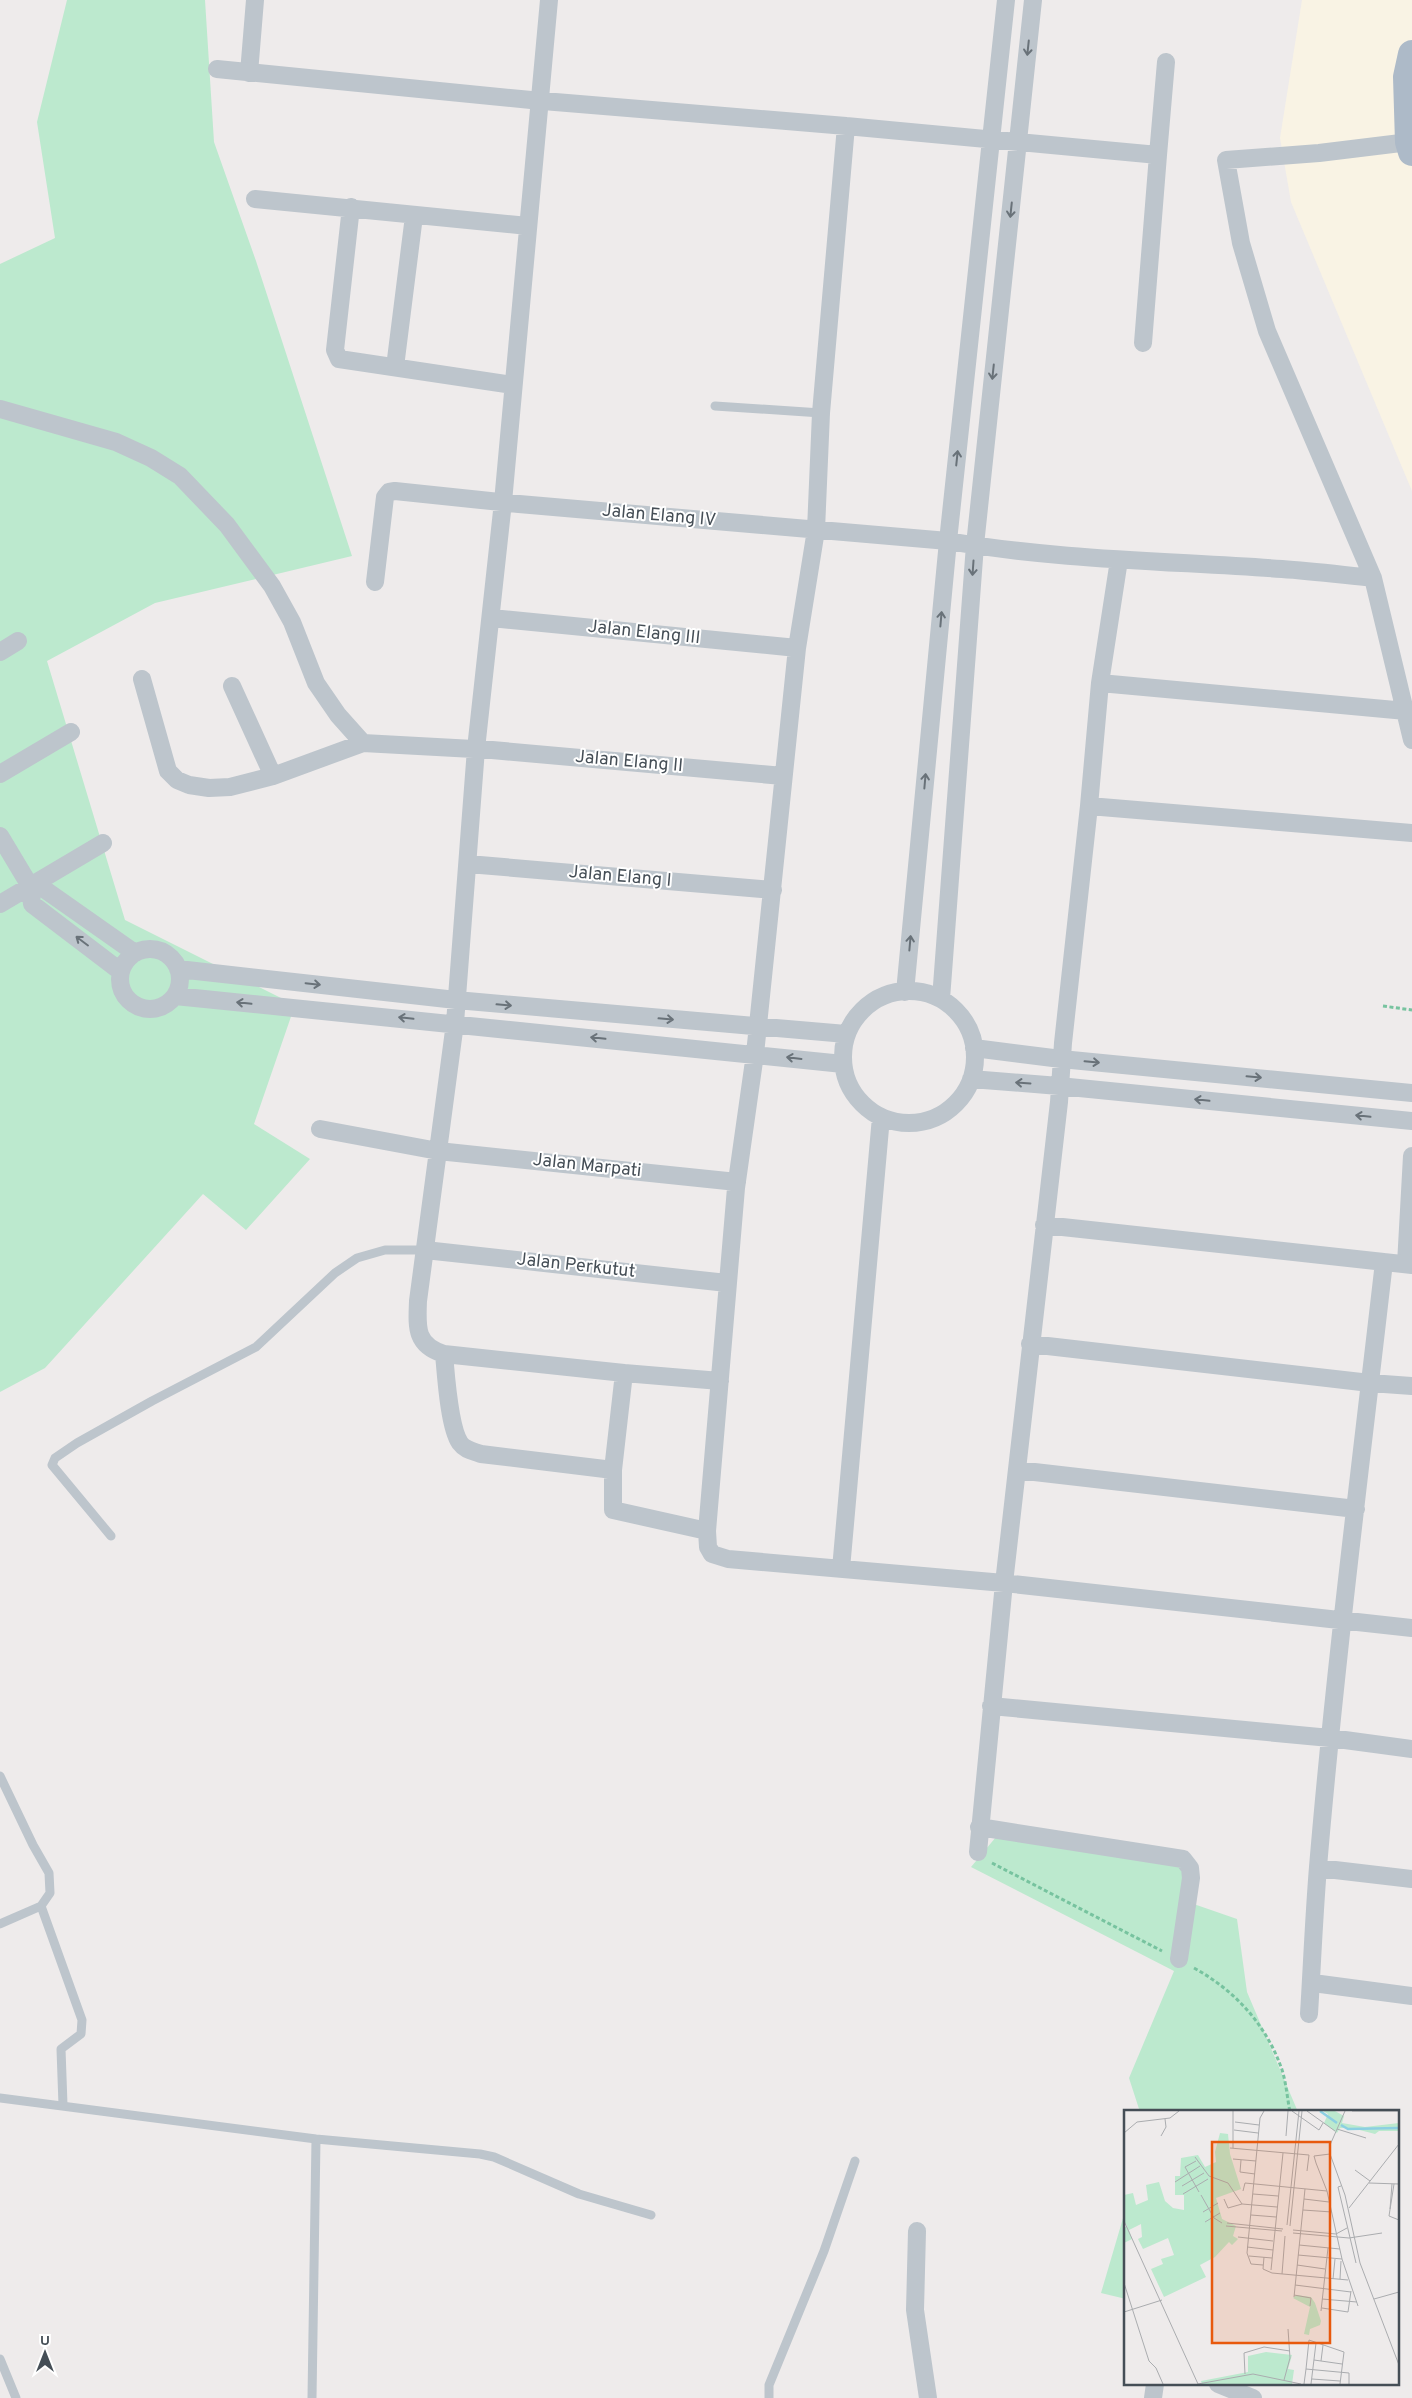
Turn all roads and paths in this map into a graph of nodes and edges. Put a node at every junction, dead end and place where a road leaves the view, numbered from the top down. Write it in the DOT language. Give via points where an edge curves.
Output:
graph roads {
  1 [pos="255,0"];
  2 [pos="549,0"];
  3 [pos="1006,0"];
  4 [pos="1033,0"];
  5 [pos="1412,54"];
  6 [pos="1166,62"];
  7 [pos="217,69"];
  8 [pos="249,73"];
  9 [pos="539,101"];
  10 [pos="846,126"];
  11 [pos="992,140"];
  12 [pos="1018,143"];
  13 [pos="1411,146"];
  14 [pos="1158,155"];
  15 [pos="255,199"];
  16 [pos="351,207"];
  17 [pos="414,216"];
  18 [pos="528,226"];
  19 [pos="1144,343"];
  20 [pos="395,367"];
  21 [pos="513,385"];
  22 [pos="715,406"];
  23 [pos="0,409"];
  24 [pos="821,413"];
  25 [pos="503,502"];
  26 [pos="816,530"];
  27 [pos="948,540"];
  28 [pos="975,545"];
  29 [pos="1120,560"];
  30 [pos="1373,578"];
  31 [pos="375,582"];
  32 [pos="491,618"];
  33 [pos="18,641"];
  34 [pos="797,648"];
  35 [pos="0,652"];
  36 [pos="142,679"];
  37 [pos="1100,683"];
  38 [pos="232,686"];
  39 [pos="1406,711"];
  40 [pos="71,732"];
  41 [pos="1412,740"];
  42 [pos="363,743"];
  43 [pos="476,750"];
  44 [pos="0,774"];
  45 [pos="273,776"];
  46 [pos="783,776"];
  47 [pos="1089,806"];
  48 [pos="1412,833"];
  49 [pos="0,836"];
  50 [pos="103,843"];
  51 [pos="468,864"];
  52 [pos="30,886"];
  53 [pos="773,890"];
  54 [pos="0,904"];
  55 [pos="135,953"];
  56 [pos="178,969"];
  57 [pos="120,971"];
  58 [pos="905,992"];
  59 [pos="175,996"];
  60 [pos="456,1000"];
  61 [pos="941,1000"];
  62 [pos="1383,1006"];
  63 [pos="1412,1010"];
  64 [pos="455,1023"];
  65 [pos="758,1027"];
  66 [pos="846,1034"];
  67 [pos="974,1048"];
  68 [pos="755,1054"];
  69 [pos="1061,1059"];
  70 [pos="843,1064"];
  71 [pos="971,1080"];
  72 [pos="1059,1086"];
  73 [pos="1412,1093"];
  74 [pos="881,1117"];
  75 [pos="1412,1121"];
  76 [pos="320,1129"];
  77 [pos="438,1151"];
  78 [pos="1412,1156"];
  79 [pos="737,1182"];
  80 [pos="1044,1225"];
  81 [pos="425,1250"];
  82 [pos="1384,1262"];
  83 [pos="1409,1265"];
  84 [pos="726,1283"];
  85 [pos="1030,1344"];
  86 [pos="444,1354"];
  87 [pos="624,1373"];
  88 [pos="720,1381"];
  89 [pos="1370,1383"];
  90 [pos="1412,1386"];
  91 [pos="613,1470"];
  92 [pos="1017,1470"];
  93 [pos="1356,1509"];
  94 [pos="707,1531"];
  95 [pos="111,1536"];
  96 [pos="841,1569"];
  97 [pos="1004,1583"];
  98 [pos="1343,1621"];
  99 [pos="1412,1628"];
  100 [pos="991,1706"];
  101 [pos="1330,1738"];
  102 [pos="1412,1749"];
  103 [pos="0,1776"];
  104 [pos="979,1827"];
  105 [pos="978,1852"];
  106 [pos="1318,1868"];
  107 [pos="1412,1879"];
  108 [pos="41,1906"];
  109 [pos="0,1924"];
  110 [pos="1179,1959"];
  111 [pos="1312,1983"];
  112 [pos="1412,1996"];
  113 [pos="1309,2014"];
  114 [pos="0,2098"];
  115 [pos="63,2105"];
  116 [pos="1290,2110"];
  117 [pos="316,2139"];
  118 [pos="855,2161"];
  119 [pos="651,2215"];
  120 [pos="917,2231"];
  121 [pos="0,2359"];
  122 [pos="1222,2386"];
  123 [pos="1247,2397"];
  124 [pos="16,2398"];
  125 [pos="312,2398"];
  126 [pos="769,2398"];
  127 [pos="928,2398"];
  1 -- 8 [label="street"];
  2 -- 9 [label="street"];
  3 -- 11 [label="street"];
  4 -- 12 [label="street, one-way"];
  5 -- 13 [label="main road" via="1407,77"];
  6 -- 14 [label="street"];
  7 -- 8 [label="street"];
  8 -- 9 [label="street"];
  9 -- 10 [label="street"];
  9 -- 18 [label="street"];
  10 -- 11 [label="street"];
  10 -- 24 [label="street"];
  11 -- 12 [label="street"];
  27 -- 11 [label="street, one-way"];
  12 -- 14 [label="street"];
  12 -- 28 [label="street, one-way"];
  13 -- 30 [label="street" via="1226,160 1241,242 1267,331"];
  14 -- 19 [label="street"];
  15 -- 16 [label="street"];
  16 -- 17 [label="street"];
  16 -- 20 [label="street" via="336,355 339,359"];
  17 -- 18 [label="street"];
  17 -- 20 [label="street"];
  18 -- 21 [label="street"];
  20 -- 21 [label="street"];
  21 -- 25 [label="street"];
  22 -- 24 [label="lane"];
  23 -- 42 [label="street" via="116,442 180,476 227,525 272,586 292,622 316,683"];
  24 -- 26 [label="street"];
  25 -- 26 [label="street, Jalan Elang IV"];
  25 -- 31 [label="street, Jalan Elang IV" via="389,492 385,497"];
  25 -- 32 [label="street"];
  26 -- 27 [label="street, Jalan Elang IV"];
  26 -- 34 [label="street"];
  27 -- 28 [label="street, Jalan Elang IV"];
  58 -- 27 [label="street, one-way"];
  28 -- 29 [label="street, Jalan Elang IV"];
  28 -- 61 [label="street, one-way"];
  29 -- 30 [label="street, Jalan Elang IV" via="1284,569"];
  29 -- 37 [label="street"];
  30 -- 39 [label="street"];
  32 -- 34 [label="street, Jalan Elang III"];
  32 -- 43 [label="street"];
  33 -- 35 [label="street"];
  34 -- 46 [label="street"];
  36 -- 45 [label="street" via="168,771 177,780 189,786 209,788 230,787"];
  37 -- 39 [label="street"];
  37 -- 47 [label="street"];
  38 -- 45 [label="street"];
  39 -- 41 [label="street"];
  40 -- 44 [label="street"];
  42 -- 43 [label="street, Jalan Elang II"];
  42 -- 45 [label="street"];
  43 -- 46 [label="street, Jalan Elang II"];
  43 -- 51 [label="street"];
  46 -- 53 [label="street"];
  47 -- 48 [label="street"];
  47 -- 69 [label="street"];
  49 -- 52 [label="street"];
  50 -- 52 [label="street"];
  51 -- 53 [label="street, Jalan Elang I"];
  51 -- 60 [label="street"];
  52 -- 54 [label="street"];
  52 -- 55 [label="street" via="44,889"];
  57 -- 52 [label="street, one-way" via="32,904"];
  53 -- 65 [label="street"];
  55 -- 56 [label="street" via="152,949 160,951 168,955"];
  55 -- 57 [label="street" via="128,957"];
  56 -- 59 [label="street" via="180,978"];
  56 -- 60 [label="street, one-way"];
  57 -- 59 [label="street" via="121,989 132,1004 151,1009 168,1003"];
  58 -- 61 [label="street" via="924,993"];
  58 -- 66 [label="street" via="876,1000 864,1009"];
  64 -- 59 [label="street, one-way"];
  60 -- 64 [label="street"];
  60 -- 65 [label="street, one-way"];
  61 -- 67 [label="street" via="963,1020"];
  62 -- 63 [label="path"];
  68 -- 64 [label="street, one-way"];
  64 -- 77 [label="street"];
  65 -- 66 [label="street"];
  65 -- 68 [label="street"];
  66 -- 70 [label="street"];
  67 -- 69 [label="street"];
  67 -- 71 [label="street"];
  70 -- 68 [label="street, one-way"];
  68 -- 79 [label="street"];
  69 -- 72 [label="street"];
  69 -- 73 [label="street, one-way"];
  70 -- 74 [label="street" via="855,1096"];
  72 -- 71 [label="street, one-way"];
  71 -- 74 [label="street" via="964,1093 942,1114 912,1123"];
  75 -- 72 [label="street, one-way"];
  72 -- 80 [label="street"];
  74 -- 96 [label="street"];
  76 -- 77 [label="street, Jalan Marpati"];
  77 -- 79 [label="street, Jalan Marpati"];
  77 -- 81 [label="street"];
  78 -- 83 [label="street"];
  79 -- 84 [label="street"];
  80 -- 82 [label="street"];
  80 -- 85 [label="street"];
  81 -- 84 [label="street, Jalan Perkutut"];
  81 -- 86 [label="street" via="418,1322 422,1342"];
  81 -- 95 [label="lane" via="385,1250 357,1258 335,1274 256,1347 152,1401 55,1458 52,1465"];
  82 -- 83 [label="street"];
  82 -- 89 [label="street"];
  84 -- 88 [label="street"];
  85 -- 89 [label="street"];
  85 -- 92 [label="street"];
  86 -- 87 [label="street"];
  86 -- 91 [label="street" via="451,1414 458,1438 467,1450"];
  87 -- 88 [label="street"];
  87 -- 91 [label="street"];
  88 -- 94 [label="street"];
  89 -- 90 [label="street"];
  89 -- 93 [label="street"];
  91 -- 94 [label="street" via="613,1510"];
  92 -- 93 [label="street"];
  92 -- 97 [label="street"];
  93 -- 98 [label="street"];
  94 -- 96 [label="street" via="708,1547 719,1557"];
  96 -- 97 [label="street"];
  97 -- 98 [label="street"];
  97 -- 100 [label="street"];
  98 -- 99 [label="street"];
  98 -- 101 [label="street"];
  100 -- 101 [label="street"];
  100 -- 104 [label="street"];
  101 -- 102 [label="street"];
  101 -- 106 [label="street"];
  103 -- 108 [label="lane" via="49,1874 50,1893"];
  104 -- 105 [label="street"];
  104 -- 110 [label="street" via="1183,1858 1192,1878"];
  105 -- 110 [label="path" via="999,1868"];
  106 -- 107 [label="street"];
  106 -- 111 [label="street"];
  108 -- 109 [label="lane"];
  108 -- 115 [label="lane" via="82,2026 81,2034 61,2049"];
  110 -- 116 [label="path" via="1216,1980 1238,1999 1260,2026 1281,2067"];
  111 -- 112 [label="street"];
  111 -- 113 [label="street"];
  114 -- 115 [label="lane"];
  115 -- 117 [label="lane"];
  117 -- 119 [label="lane" via="494,2157 579,2194"];
  117 -- 125 [label="lane"];
  118 -- 126 [label="lane" via="824,2251 769,2386"];
  120 -- 127 [label="street" via="915,2310"];
  121 -- 124 [label="lane"];
  122 -- 123 [label="street"];
}
